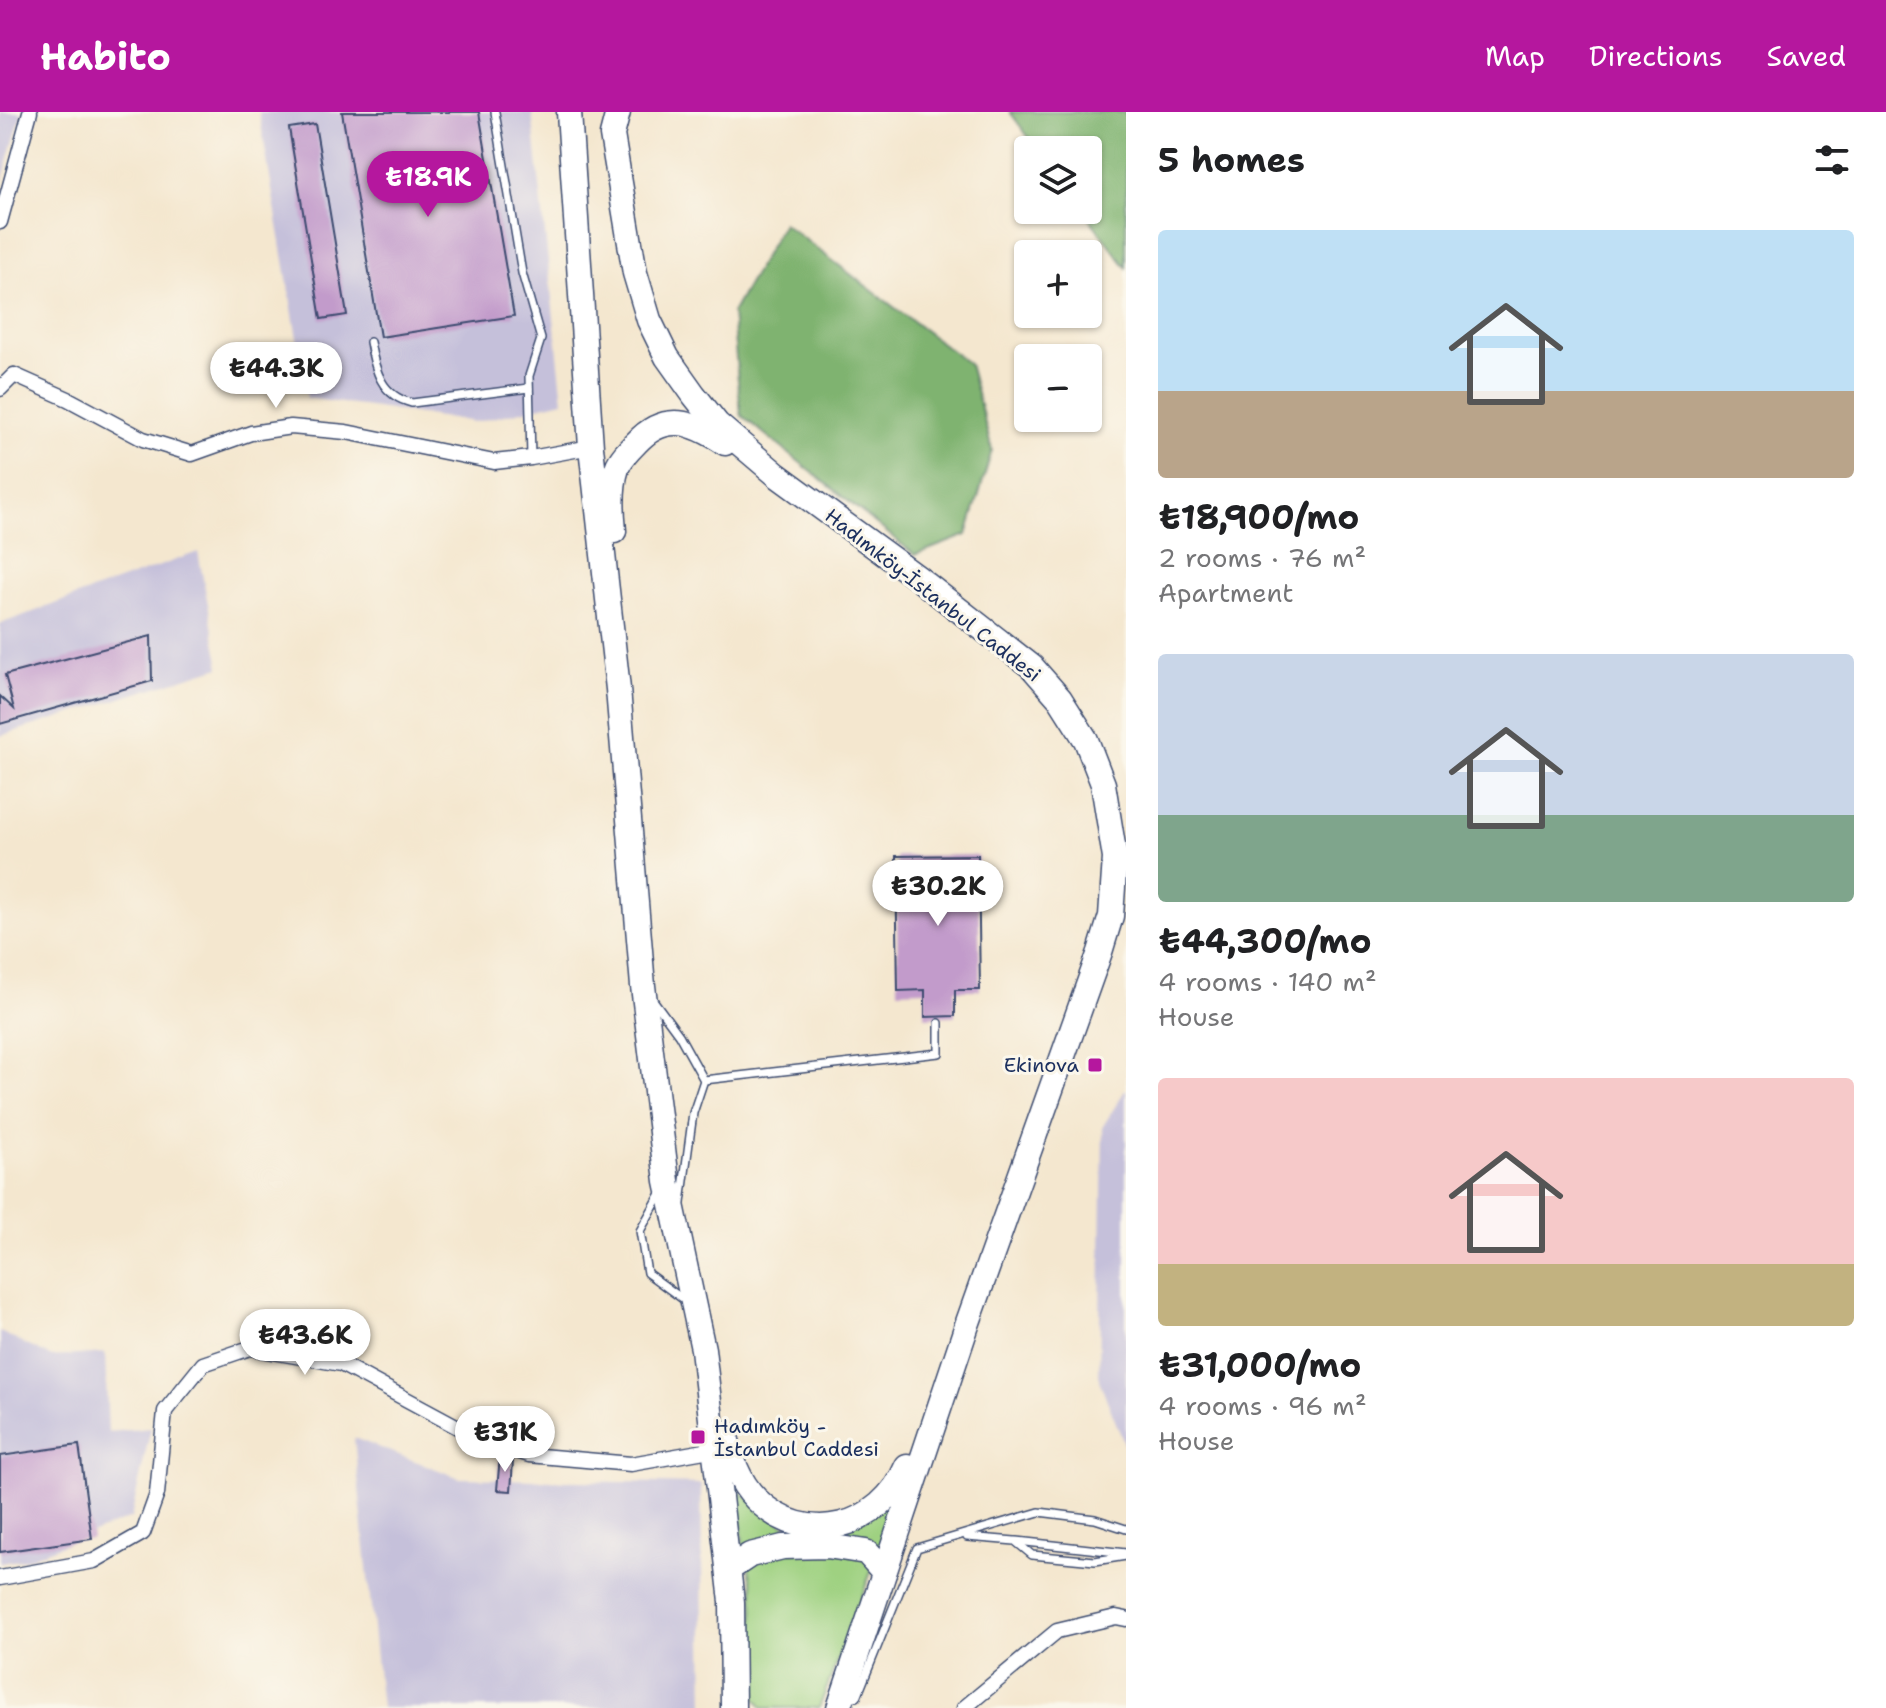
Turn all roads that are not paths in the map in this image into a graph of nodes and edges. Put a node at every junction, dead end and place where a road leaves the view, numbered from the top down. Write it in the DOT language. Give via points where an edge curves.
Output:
graph roads {
  1 [pos="30,112"];
  2 [pos="495,112"];
  3 [pos="569,112"];
  4 [pos="618,112"];
  5 [pos="0,222"];
  6 [pos="370,342"];
  7 [pos="529,388"];
  8 [pos="0,389"];
  9 [pos="591,447"];
  10 [pos="531,458"];
  11 [pos="777,475"];
  12 [pos="618,689"];
  13 [pos="643,986"];
  14 [pos="939,1023"];
  15 [pos="704,1080"];
  16 [pos="667,1181"];
  17 [pos="677,1233"];
  18 [pos="693,1305"];
  19 [pos="703,1349"];
  20 [pos="940,1401"];
  21 [pos="716,1449"];
  22 [pos="1126,1529"];
  23 [pos="960,1536"];
  24 [pos="1015,1541"];
  25 [pos="1126,1554"];
  26 [pos="729,1569"];
  27 [pos="884,1572"];
  28 [pos="0,1578"];
  29 [pos="1126,1619"];
  30 [pos="841,1702"];
  31 [pos="733,1708"];
  32 [pos="964,1708"];
  1 -- 5 [label="street"];
  2 -- 7 [label="lane" via="522,273 541,339"];
  3 -- 9 [label="main road"];
  4 -- 11 [label="main road, Hadımköy-İstanbul Caddesi" via="612,135 635,273 649,320 667,357 717,424"];
  6 -- 7 [label="lane" via="379,379 402,401"];
  7 -- 10 [label="lane"];
  8 -- 10 [label="street" via="14,375 143,439 192,454 251,433 291,427 346,432 494,462"];
  9 -- 10 [label="street"];
  9 -- 12 [label="main road"];
  11 -- 12 [label="main road" via="684,423 652,429 627,452 617,467 613,501"];
  11 -- 20 [label="main road, Hadımköy-İstanbul Caddesi" via="1032,667 1086,740 1112,828 1111,916"];
  12 -- 13 [label="main road"];
  13 -- 15 [label="lane"];
  13 -- 16 [label="main road"];
  14 -- 15 [label="lane" via="939,1053"];
  15 -- 17 [label="lane" via="693,1113"];
  16 -- 17 [label="main road"];
  16 -- 18 [label="lane" via="640,1231 647,1273"];
  17 -- 18 [label="main road"];
  18 -- 19 [label="main road"];
  19 -- 20 [label="main road" via="740,1477 770,1510 808,1526 841,1525 887,1500"];
  19 -- 21 [label="main road"];
  20 -- 27 [label="main road"];
  21 -- 26 [label="main road"];
  21 -- 28 [label="street" via="631,1464 529,1455 480,1439 341,1364 250,1348 203,1364 165,1411 157,1494 143,1533 94,1561"];
  22 -- 23 [label="lane" via="1039,1512"];
  23 -- 24 [label="lane"];
  23 -- 30 [label="lane" via="917,1548 857,1697"];
  24 -- 25 [label="lane"];
  24 -- 25 [label="lane" via="1032,1555 1095,1561"];
  26 -- 27 [label="main road" via="750,1555 783,1547 827,1546 866,1552"];
  26 -- 31 [label="main road"];
  27 -- 30 [label="main road"];
  29 -- 32 [label="street" via="1057,1631"];
}
